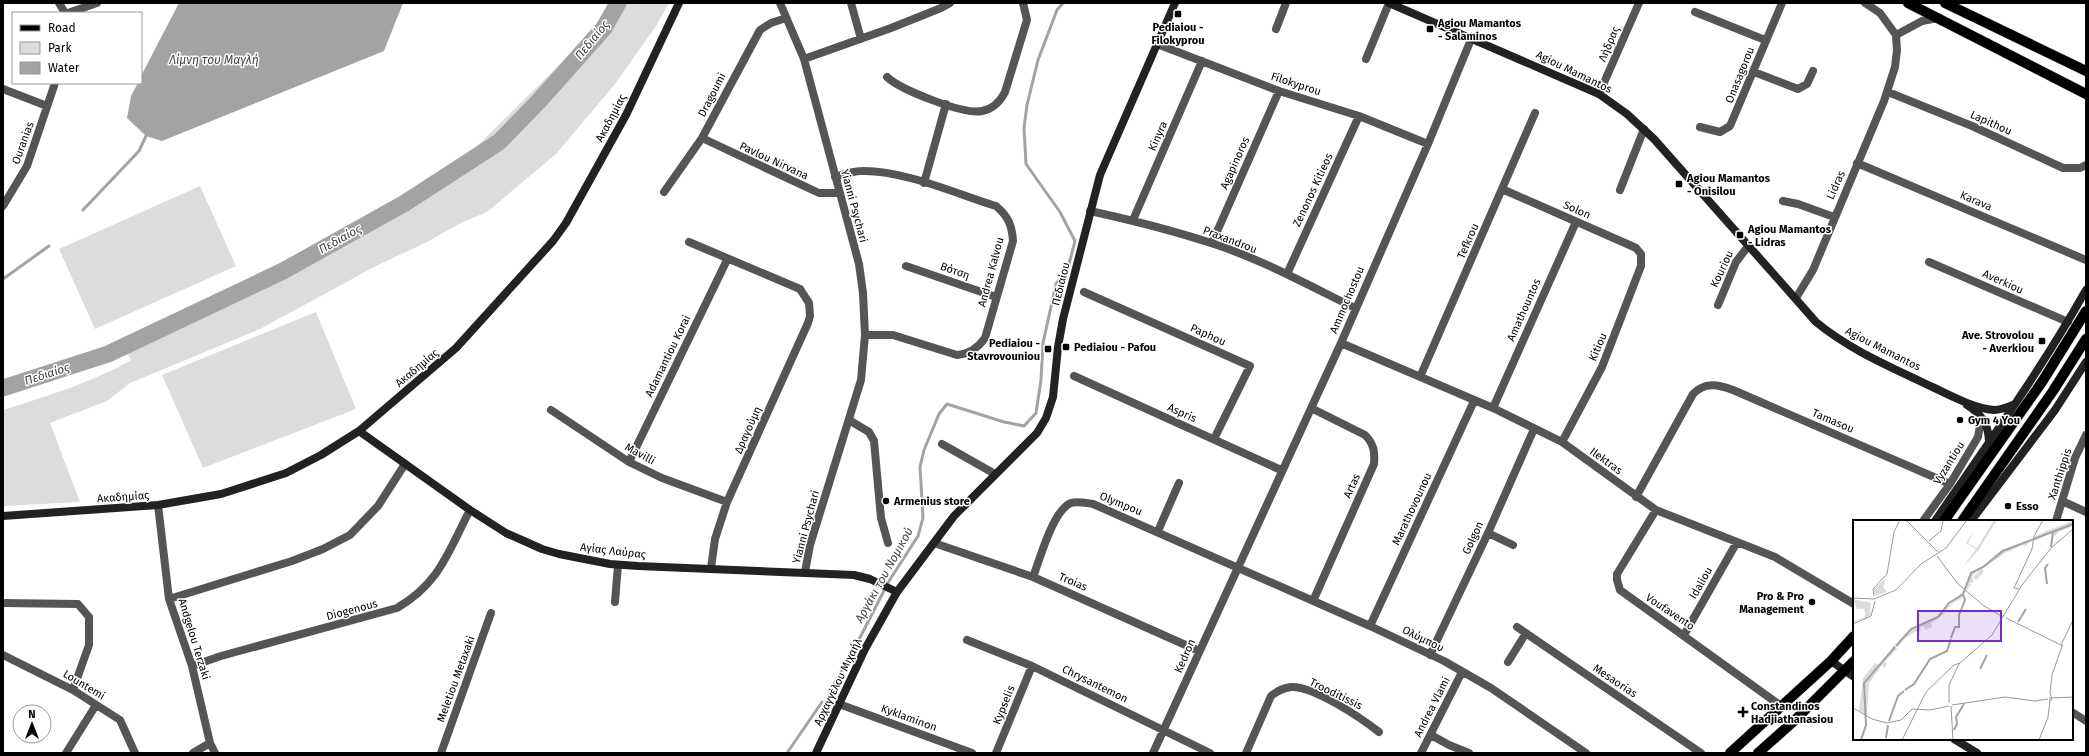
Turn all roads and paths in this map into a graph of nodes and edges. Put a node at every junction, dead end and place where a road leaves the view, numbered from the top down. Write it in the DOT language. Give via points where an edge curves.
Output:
graph roads {
  1 [pos="59,3"];
  2 [pos="97,3"];
  3 [pos="679,3"];
  4 [pos="780,3"];
  5 [pos="852,3"];
  6 [pos="950,3"];
  7 [pos="1023,3"];
  8 [pos="1175,3"];
  9 [pos="1286,3"];
  10 [pos="1389,3"];
  11 [pos="1639,3"];
  12 [pos="1782,3"];
  13 [pos="1865,3"];
  14 [pos="1908,3"];
  15 [pos="1945,3"];
  16 [pos="66,12"];
  17 [pos="70,12"];
  18 [pos="1695,12"];
  19 [pos="786,18"];
  20 [pos="1938,18"];
  21 [pos="1276,29"];
  22 [pos="1896,35"];
  23 [pos="1472,37"];
  24 [pos="861,39"];
  25 [pos="1765,40"];
  26 [pos="1157,44"];
  27 [pos="804,59"];
  28 [pos="1366,59"];
  29 [pos="1202,61"];
  30 [pos="2086,70"];
  31 [pos="1754,72"];
  32 [pos="1813,72"];
  33 [pos="887,77"];
  34 [pos="55,84"];
  35 [pos="3,89"];
  36 [pos="1279,91"];
  37 [pos="1888,92"];
  38 [pos="1599,94"];
  39 [pos="2086,94"];
  40 [pos="946,104"];
  41 [pos="47,106"];
  42 [pos="1535,113"];
  43 [pos="1359,116"];
  44 [pos="1700,127"];
  45 [pos="1644,129"];
  46 [pos="702,138"];
  47 [pos="1428,144"];
  48 [pos="1857,163"];
  49 [pos="2086,165"];
  50 [pos="835,177"];
  51 [pos="924,183"];
  52 [pos="1502,189"];
  53 [pos="1620,190"];
  54 [pos="664,192"];
  55 [pos="839,193"];
  56 [pos="1783,202"];
  57 [pos="3,206"];
  58 [pos="1090,211"];
  59 [pos="1834,217"];
  60 [pos="1133,220"];
  61 [pos="1576,222"];
  62 [pos="688,242"];
  63 [pos="1212,243"];
  64 [pos="1749,245"];
  65 [pos="1641,254"];
  66 [pos="727,260"];
  67 [pos="2086,260"];
  68 [pos="1929,262"];
  69 [pos="906,266"];
  70 [pos="1287,274"];
  71 [pos="2086,290"];
  72 [pos="1084,292"];
  73 [pos="996,297"];
  74 [pos="1796,298"];
  75 [pos="1718,305"];
  76 [pos="1355,308"];
  77 [pos="2086,311"];
  78 [pos="2068,322"];
  79 [pos="865,335"];
  80 [pos="2086,340"];
  81 [pos="1341,343"];
  82 [pos="2086,362"];
  83 [pos="1074,376"];
  84 [pos="1420,377"];
  85 [pos="1958,399"];
  86 [pos="1474,401"];
  87 [pos="2015,404"];
  88 [pos="1311,408"];
  89 [pos="1493,408"];
  90 [pos="551,410"];
  91 [pos="1978,412"];
  92 [pos="849,420"];
  93 [pos="1534,429"];
  94 [pos="359,431"];
  95 [pos="2086,435"];
  96 [pos="1214,439"];
  97 [pos="1989,441"];
  98 [pos="1562,442"];
  99 [pos="942,444"];
  100 [pos="629,462"];
  101 [pos="405,464"];
  102 [pos="1281,470"];
  103 [pos="995,474"];
  104 [pos="1179,482"];
  105 [pos="1950,484"];
  106 [pos="1636,497"];
  107 [pos="2062,501"];
  108 [pos="727,502"];
  109 [pos="158,505"];
  110 [pos="470,510"];
  111 [pos="1656,510"];
  112 [pos="2086,512"];
  113 [pos="3,516"];
  114 [pos="1924,520"];
  115 [pos="1937,520"];
  116 [pos="1945,520"];
  117 [pos="1963,520"];
  118 [pos="1972,520"];
  119 [pos="2056,520"];
  120 [pos="1158,531"];
  121 [pos="1488,533"];
  122 [pos="1737,542"];
  123 [pos="888,543"];
  124 [pos="934,543"];
  125 [pos="1513,545"];
  126 [pos="618,564"];
  127 [pos="711,568"];
  128 [pos="1238,568"];
  129 [pos="805,572"];
  130 [pos="1033,577"];
  131 [pos="895,591"];
  132 [pos="169,599"];
  133 [pos="1313,601"];
  134 [pos="615,602"];
  135 [pos="3,603"];
  136 [pos="1853,603"];
  137 [pos="491,613"];
  138 [pos="1370,626"];
  139 [pos="1517,627"];
  140 [pos="1526,633"];
  141 [pos="1684,635"];
  142 [pos="1853,637"];
  143 [pos="967,640"];
  144 [pos="1199,651"];
  145 [pos="1430,654"];
  146 [pos="3,655"];
  147 [pos="1831,661"];
  148 [pos="1508,662"];
  149 [pos="1853,662"];
  150 [pos="192,666"];
  151 [pos="1032,666"];
  152 [pos="1462,672"];
  153 [pos="1845,672"];
  154 [pos="1853,677"];
  155 [pos="73,690"];
  156 [pos="839,704"];
  157 [pos="96,706"];
  158 [pos="1781,706"];
  159 [pos="2073,713"];
  160 [pos="2086,721"];
  161 [pos="1164,730"];
  162 [pos="1379,732"];
  163 [pos="1431,735"];
  164 [pos="1956,740"];
  165 [pos="210,743"];
  166 [pos="66,753"];
  167 [pos="135,753"];
  168 [pos="193,753"];
  169 [pos="215,753"];
  170 [pos="441,753"];
  171 [pos="816,753"];
  172 [pos="972,753"];
  173 [pos="996,753"];
  174 [pos="1153,753"];
  175 [pos="1210,753"];
  176 [pos="1246,753"];
  177 [pos="1421,753"];
  178 [pos="1469,753"];
  179 [pos="1586,753"];
  180 [pos="1701,753"];
  181 [pos="1730,753"];
  182 [pos="1758,753"];
  183 [pos="1977,753"];
  1 -- 16 [label="street"];
  2 -- 17 [label="street"];
  3 -- 94 [label="street, Ακαδημίας" via="626,115 566,223 553,241 456,348"];
  4 -- 19 [label="street, Yianni Psychari"];
  5 -- 24 [label="street"];
  6 -- 24 [label="street"];
  7 -- 40 [label="street" via="1027,20 1002,99 991,108 973,112"];
  8 -- 26 [label="street, Πεδιαίου"];
  9 -- 21 [label="street"];
  10 -- 23 [label="street, Agiou Mamantos"];
  10 -- 28 [label="street"];
  11 -- 38 [label="street, Λήδρας"];
  12 -- 25 [label="street, Onasagorou"];
  13 -- 22 [label="street" via="1880,13"];
  14 -- 20 [label="main road"];
  15 -- 30 [label="main road"];
  18 -- 25 [label="street"];
  19 -- 27 [label="street, Yianni Psychari"];
  19 -- 46 [label="street, Dragoumi" via="760,30"];
  20 -- 22 [label="street" via="1922,21"];
  20 -- 39 [label="main road"];
  22 -- 37 [label="street, Lidras" via="1897,50"];
  23 -- 38 [label="street, Agiou Mamantos"];
  23 -- 47 [label="street, Ammochostou"];
  24 -- 27 [label="street"];
  25 -- 31 [label="street, Onasagorou"];
  26 -- 29 [label="street, Filokyprou"];
  26 -- 58 [label="street, Πεδιαίου" via="1100,175"];
  27 -- 50 [label="street, Yianni Psychari"];
  29 -- 36 [label="street, Filokyprou"];
  29 -- 60 [label="street, Kinyra"];
  31 -- 32 [label="street" via="1798,89 1807,84"];
  31 -- 44 [label="street, Onasagorou" via="1730,126 1720,132"];
  33 -- 40 [label="street" via="900,87"];
  34 -- 41 [label="street, Ouranias"];
  35 -- 41 [label="street"];
  36 -- 43 [label="street, Filokyprou"];
  36 -- 63 [label="street, Agapinoros"];
  37 -- 48 [label="street, Lidras"];
  37 -- 49 [label="street, Lapithou" via="1972,126 2063,168 2080,168"];
  38 -- 45 [label="street, Agiou Mamantos"];
  40 -- 51 [label="street"];
  41 -- 57 [label="street, Ouranias" via="27,166"];
  42 -- 52 [label="street, Tefkrou"];
  43 -- 47 [label="street, Filokyprou"];
  43 -- 70 [label="street, Zenonos Kitieos"];
  45 -- 53 [label="street"];
  45 -- 64 [label="street, Agiou Mamantos"];
  46 -- 54 [label="street, Dragoumi"];
  46 -- 55 [label="street, Pavlou Nirvana" via="819,194"];
  47 -- 76 [label="street, Ammochostou"];
  48 -- 59 [label="street, Lidras"];
  48 -- 67 [label="street, Karava"];
  50 -- 51 [label="street, Andrea Kalvou" via="852,172 875,172"];
  50 -- 55 [label="street, Yianni Psychari"];
  51 -- 73 [label="street, Andrea Kalvou" via="996,206 1006,214 1013,241"];
  52 -- 61 [label="street, Solon"];
  52 -- 84 [label="street, Tefkrou"];
  55 -- 79 [label="street, Yianni Psychari" via="859,264"];
  56 -- 59 [label="street" via="1800,204"];
  58 -- 60 [label="street, Praxandrou"];
  58 -- 103 [label="street, Πεδιαίου" via="1063,319 1051,404 1037,433"];
  59 -- 74 [label="street, Lidras" via="1812,270"];
  60 -- 63 [label="street, Praxandrou"];
  61 -- 65 [label="street, Solon" via="1636,248"];
  61 -- 89 [label="street, Amathountos"];
  62 -- 66 [label="street"];
  63 -- 70 [label="street, Praxandrou"];
  64 -- 74 [label="street, Agiou Mamantos"];
  64 -- 75 [label="street, Kouriou" via="1736,262"];
  65 -- 98 [label="street, Kitiou" via="1641,266 1602,367"];
  66 -- 100 [label="street, Adamantiou Korai"];
  66 -- 108 [label="street, Δραγούμη" via="800,289 809,303 810,316"];
  68 -- 78 [label="street, Averkiou"];
  69 -- 73 [label="street, Βότση"];
  70 -- 76 [label="street, Praxandrou"];
  71 -- 78 [label="street"];
  72 -- 96 [label="street, Paphou" via="1250,366"];
  73 -- 79 [label="street, Andrea Kalvou" via="985,338 964,355 950,354 893,335"];
  74 -- 85 [label="street, Agiou Mamantos" via="1816,322 1835,337 1861,353"];
  76 -- 81 [label="street, Ammochostou"];
  77 -- 116 [label="main road" via="2042,382"];
  78 -- 87 [label="street"];
  79 -- 92 [label="street, Yianni Psychari" via="861,380"];
  80 -- 117 [label="main road"];
  81 -- 84 [label="street, Ilektras"];
  81 -- 88 [label="street, Ammochostou"];
  82 -- 118 [label="street" via="2055,410"];
  83 -- 96 [label="street, Aspris"];
  84 -- 86 [label="street, Ilektras"];
  85 -- 87 [label="street, Agiou Mamantos" via="1993,410 2005,409"];
  85 -- 91 [label="street, Agiou Mamantos"];
  86 -- 89 [label="street, Ilektras"];
  86 -- 138 [label="street, Marathovounou"];
  87 -- 97 [label="street"];
  88 -- 102 [label="street, Ammochostou"];
  88 -- 133 [label="street, Artas" via="1366,435 1371,441 1375,455 1374,464"];
  89 -- 93 [label="street, Ilektras"];
  90 -- 100 [label="street, Mavilli"];
  91 -- 97 [label="street, Agiou Mamantos" via="1987,425"];
  91 -- 105 [label="street, Vyzantiou" via="1978,437"];
  92 -- 123 [label="street" via="869,432 874,442 882,518"];
  92 -- 129 [label="street, Yianni Psychari" via="810,545"];
  93 -- 98 [label="street, Ilektras"];
  93 -- 121 [label="street, Golgon"];
  94 -- 101 [label="street, Αγίας Λαύρας"];
  94 -- 109 [label="street, Ακαδημίας" via="321,455 275,477 221,494"];
  95 -- 107 [label="street, Xanthippis" via="2075,458"];
  96 -- 102 [label="street, Aspris"];
  97 -- 115 [label="street"];
  98 -- 106 [label="street, Ilektras"];
  99 -- 103 [label="street"];
  100 -- 108 [label="street, Mavilli" via="662,478"];
  101 -- 110 [label="street, Αγίας Λαύρας"];
  101 -- 132 [label="street" via="378,506 350,535 292,561"];
  102 -- 128 [label="street, Ammochostou"];
  103 -- 124 [label="street, Πεδιαίου" via="954,516"];
  104 -- 120 [label="street"];
  105 -- 106 [label="street, Tamasou" via="1721,385 1705,385 1690,399"];
  105 -- 114 [label="street, Vyzantiou"];
  106 -- 111 [label="street, Ilektras"];
  107 -- 112 [label="street"];
  107 -- 119 [label="street, Xanthippis"];
  108 -- 127 [label="street, Δραγούμη" via="715,539"];
  109 -- 113 [label="street, Ακαδημίας"];
  109 -- 132 [label="street, Andgelou Terzaki"];
  110 -- 126 [label="street, Αγίας Λαύρας" via="506,533 542,549"];
  110 -- 150 [label="street, Diogenous" via="437,574 419,594 397,608"];
  111 -- 122 [label="street, Ilektras"];
  111 -- 141 [label="street, Voufavento" via="1620,568 1617,580 1620,590 1625,595"];
  120 -- 128 [label="street, Olympou"];
  120 -- 130 [label="street, Olympou" via="1093,504 1072,503 1060,511 1055,520"];
  121 -- 125 [label="street"];
  121 -- 145 [label="street, Golgon"];
  122 -- 136 [label="street, Ilektras" via="1776,557"];
  122 -- 141 [label="street, Idaliou"];
  124 -- 130 [label="street, Troias"];
  124 -- 131 [label="street, Αρχαγγέλου Μιχαήλ"];
  126 -- 127 [label="street, Αγίας Λαύρας"];
  126 -- 134 [label="street"];
  127 -- 129 [label="street, Αγίας Λαύρας"];
  128 -- 133 [label="street, Ολύμπου"];
  128 -- 144 [label="street, Kedron"];
  129 -- 131 [label="street, Αγίας Λαύρας" via="854,575"];
  130 -- 144 [label="street, Troias"];
  131 -- 156 [label="street, Αρχαγγέλου Μιχαήλ"];
  132 -- 150 [label="street, Andgelou Terzaki"];
  133 -- 138 [label="street, Ολύμπου"];
  135 -- 155 [label="street" via="78,604 89,618 89,644"];
  137 -- 170 [label="street, Meletiou Metaxaki"];
  138 -- 145 [label="street, Ολύμπου"];
  139 -- 140 [label="street, Mesaorias"];
  140 -- 148 [label="street"];
  140 -- 180 [label="street, Mesaorias"];
  141 -- 158 [label="street, Voufavento"];
  142 -- 147 [label="main road"];
  143 -- 151 [label="street, Chrysantemon"];
  144 -- 161 [label="street, Kedron"];
  145 -- 152 [label="street, Ολύμπου"];
  146 -- 155 [label="street, Lountemi"];
  147 -- 153 [label="street"];
  147 -- 158 [label="main road"];
  149 -- 153 [label="main road"];
  150 -- 165 [label="street, Andgelou Terzaki"];
  151 -- 161 [label="street, Chrysantemon"];
  151 -- 173 [label="street, Kypselis"];
  152 -- 163 [label="street, Andrea Vlami"];
  152 -- 179 [label="street, Ολύμπου" via="1523,709"];
  153 -- 154 [label="street"];
  153 -- 182 [label="main road"];
  155 -- 157 [label="street, Lountemi"];
  156 -- 171 [label="street, Αρχαγγέλου Μιχαήλ"];
  156 -- 172 [label="street, Kyklaminon"];
  157 -- 166 [label="street"];
  157 -- 167 [label="street, Lountemi" via="120,720"];
  158 -- 181 [label="main road"];
  159 -- 160 [label="street"];
  161 -- 174 [label="street, Kedron"];
  161 -- 175 [label="street, Chrysantemon"];
  162 -- 176 [label="street, Trooditissis" via="1354,713 1300,688 1291,687 1271,696"];
  163 -- 177 [label="street, Andrea Vlami"];
  163 -- 178 [label="street"];
  164 -- 183 [label="street"];
  165 -- 168 [label="street"];
  165 -- 169 [label="street, Andgelou Terzaki"];
}
